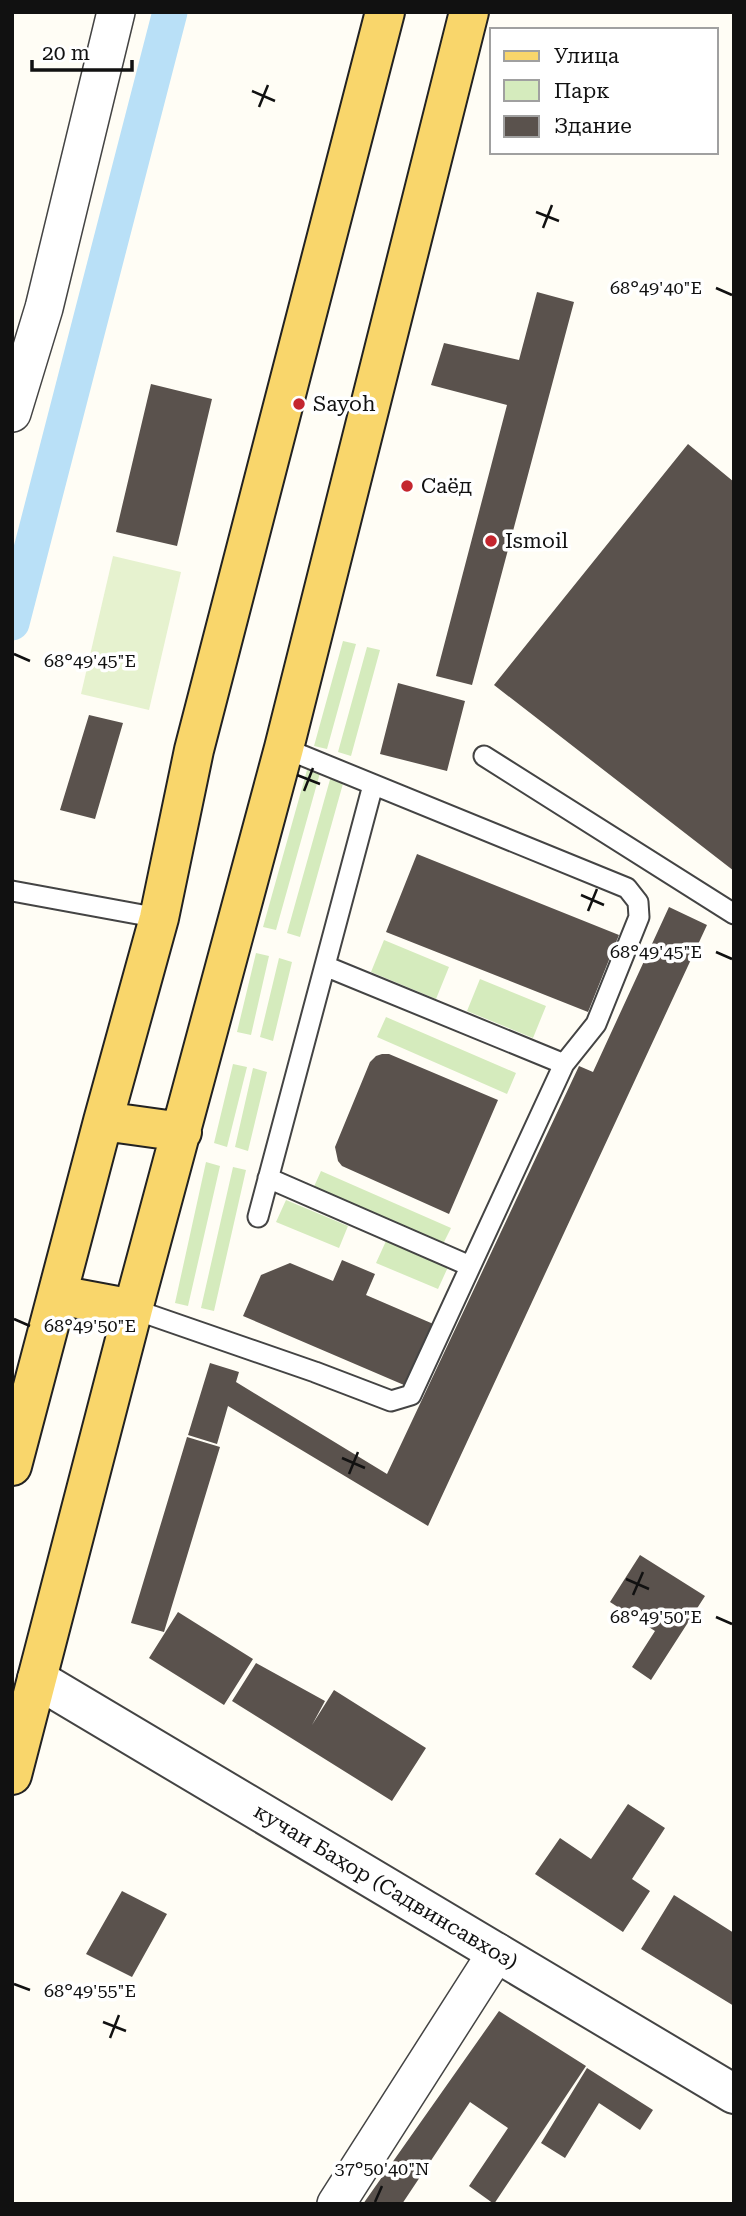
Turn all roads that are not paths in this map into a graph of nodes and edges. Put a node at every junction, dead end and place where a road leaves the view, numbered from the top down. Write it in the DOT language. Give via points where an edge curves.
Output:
graph roads {
  1 [pos="116,12"];
  2 [pos="385,12"];
  3 [pos="469,12"];
  4 [pos="12,413"];
  5 [pos="284,748"];
  6 [pos="484,756"];
  7 [pos="373,785"];
  8 [pos="12,891"];
  9 [pos="734,914"];
  10 [pos="159,918"];
  11 [pos="325,966"];
  12 [pos="564,1064"];
  13 [pos="103,1121"];
  14 [pos="182,1132"];
  15 [pos="268,1178"];
  16 [pos="258,1217"];
  17 [pos="470,1266"];
  18 [pos="58,1295"];
  19 [pos="133,1309"];
  20 [pos="12,1466"];
  21 [pos="37,1679"];
  22 [pos="12,1775"];
  23 [pos="497,1952"];
  24 [pos="734,2094"];
  25 [pos="336,2204"];
  1 -- 4 [label="street" via="44,308"];
  2 -- 10 [label="main road" via="198,736"];
  3 -- 5 [label="main road"];
  5 -- 7 [label="lane"];
  5 -- 14 [label="main road"];
  6 -- 9 [label="lane"];
  7 -- 11 [label="lane"];
  7 -- 12 [label="lane" via="627,888 638,902 639,917 596,1024"];
  8 -- 10 [label="lane"];
  10 -- 13 [label="main road"];
  11 -- 12 [label="lane"];
  11 -- 15 [label="lane"];
  12 -- 17 [label="lane"];
  13 -- 14 [label="main road"];
  13 -- 18 [label="main road"];
  14 -- 19 [label="main road"];
  15 -- 16 [label="lane"];
  15 -- 17 [label="lane"];
  17 -- 19 [label="lane" via="411,1395 391,1401"];
  18 -- 19 [label="main road"];
  18 -- 20 [label="main road"];
  19 -- 21 [label="main road"];
  21 -- 22 [label="main road"];
  21 -- 23 [label="street, кучаи Баҳор (Садвинсавхоз)"];
  23 -- 24 [label="street, кучаи Баҳор (Садвинсавхоз)"];
  23 -- 25 [label="street"];
}
